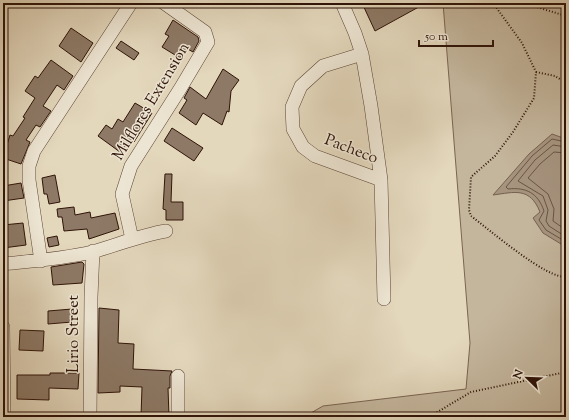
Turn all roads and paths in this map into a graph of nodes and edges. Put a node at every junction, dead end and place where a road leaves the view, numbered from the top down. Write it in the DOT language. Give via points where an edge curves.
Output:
graph roads {
  1 [pos="131,3"];
  2 [pos="164,3"];
  3 [pos="342,3"];
  4 [pos="494,3"];
  5 [pos="566,16"];
  6 [pos="362,54"];
  7 [pos="536,72"];
  8 [pos="566,82"];
  9 [pos="381,180"];
  10 [pos="166,231"];
  11 [pos="132,239"];
  12 [pos="93,251"];
  13 [pos="41,260"];
  14 [pos="3,264"];
  15 [pos="566,276"];
  16 [pos="384,299"];
  17 [pos="3,327"];
  18 [pos="566,372"];
  19 [pos="178,376"];
  20 [pos="4,417"];
  21 [pos="90,417"];
  22 [pos="178,417"];
  23 [pos="429,417"];
  1 -- 13 [label="street" via="34,151 29,166 29,180"];
  2 -- 11 [label="street, Milflores Extension" via="205,32 208,42 128,173 122,194"];
  3 -- 6 [label="street"];
  4 -- 5 [label="path" via="527,4"];
  4 -- 7 [label="path" via="522,43"];
  6 -- 9 [label="street"];
  6 -- 9 [label="street, Pacheco" via="323,66 300,86 292,107 293,129 303,147 315,156"];
  7 -- 8 [label="path" via="555,76"];
  7 -- 15 [label="path" via="534,98 495,156 471,177 469,210 471,216 546,272"];
  9 -- 16 [label="street"];
  10 -- 11 [label="street"];
  11 -- 12 [label="street"];
  12 -- 13 [label="street" via="56,260"];
  12 -- 21 [label="street, Lirio Street"];
  13 -- 14 [label="street"];
  17 -- 20 [label="street"];
  18 -- 23 [label="path" via="471,392"];
  19 -- 22 [label="street"];
}
